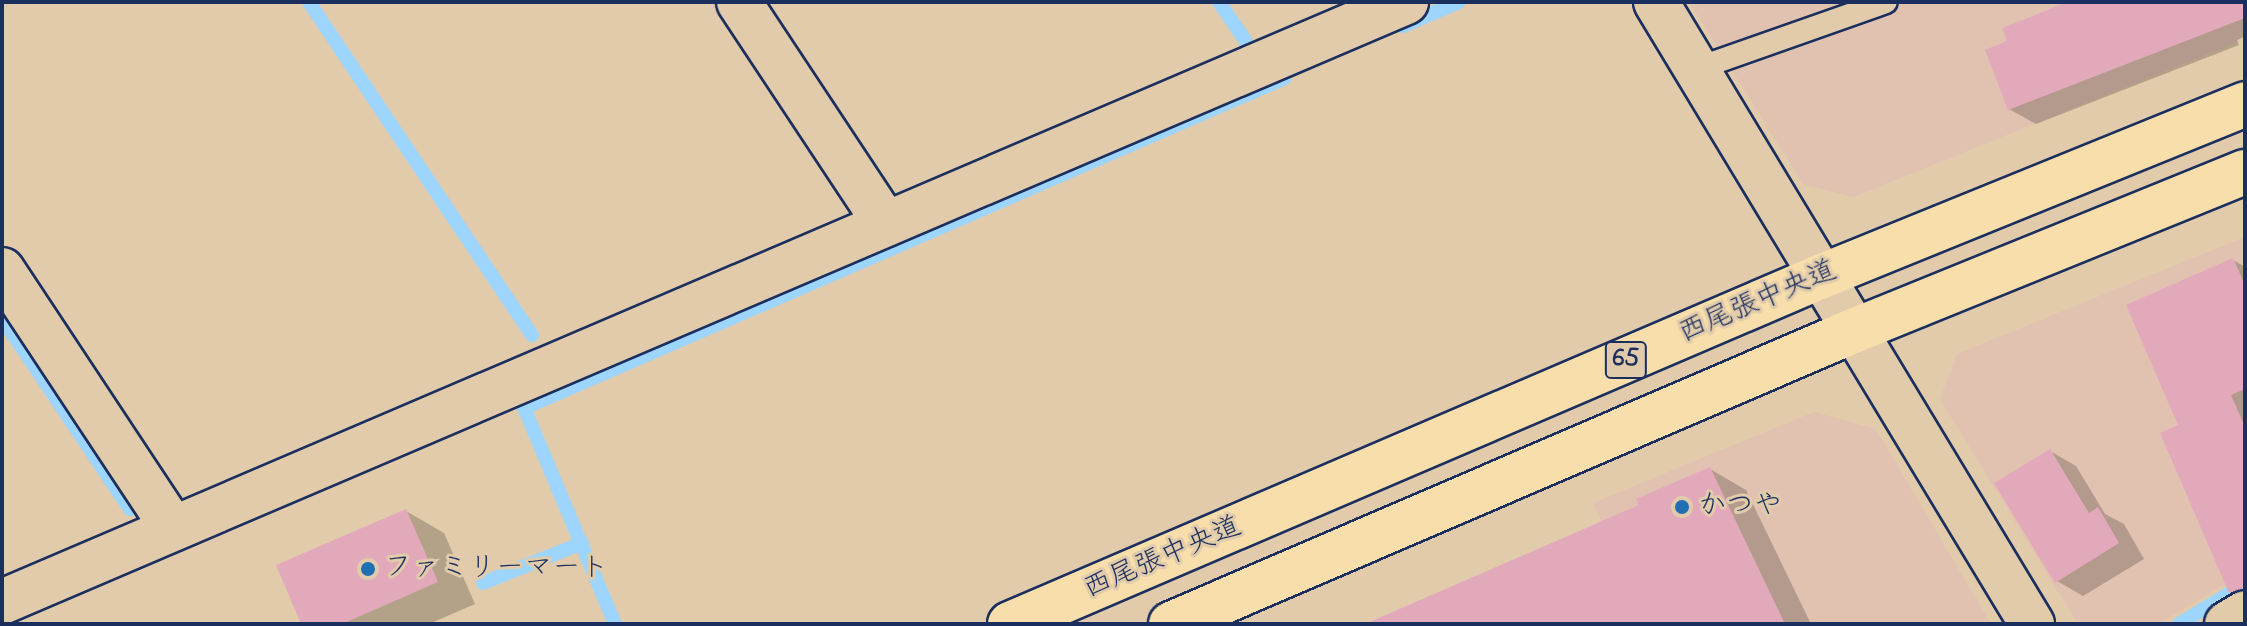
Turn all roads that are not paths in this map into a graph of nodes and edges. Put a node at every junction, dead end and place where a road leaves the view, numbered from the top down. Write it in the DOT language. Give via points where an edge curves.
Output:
graph roads {
  1 [pos="739,2"];
  2 [pos="1406,2"];
  3 [pos="1656,2"];
  4 [pos="1886,2"];
  5 [pos="1696,69"];
  6 [pos="2245,104"];
  7 [pos="2245,172"];
  8 [pos="886,224"];
  9 [pos="2,270"];
  10 [pos="1822,276"];
  11 [pos="1853,331"];
  12 [pos="173,528"];
  13 [pos="2,602"];
  14 [pos="2245,613"];
  15 [pos="1010,624"];
  16 [pos="1171,624"];
  17 [pos="2032,624"];
  18 [pos="2227,624"];
  1 -- 8 [label="street"];
  2 -- 8 [label="street"];
  3 -- 5 [label="street"];
  4 -- 5 [label="lane"];
  5 -- 10 [label="street"];
  6 -- 10 [label="main road, 西尾張中央道 / 65"];
  7 -- 11 [label="main road, 65"];
  8 -- 12 [label="street"];
  9 -- 12 [label="street"];
  10 -- 11 [label="street"];
  10 -- 15 [label="main road, 西尾張中央道 / 65"];
  11 -- 16 [label="main road, 65"];
  11 -- 17 [label="street"];
  12 -- 13 [label="street"];
  14 -- 18 [label="street"];
}
